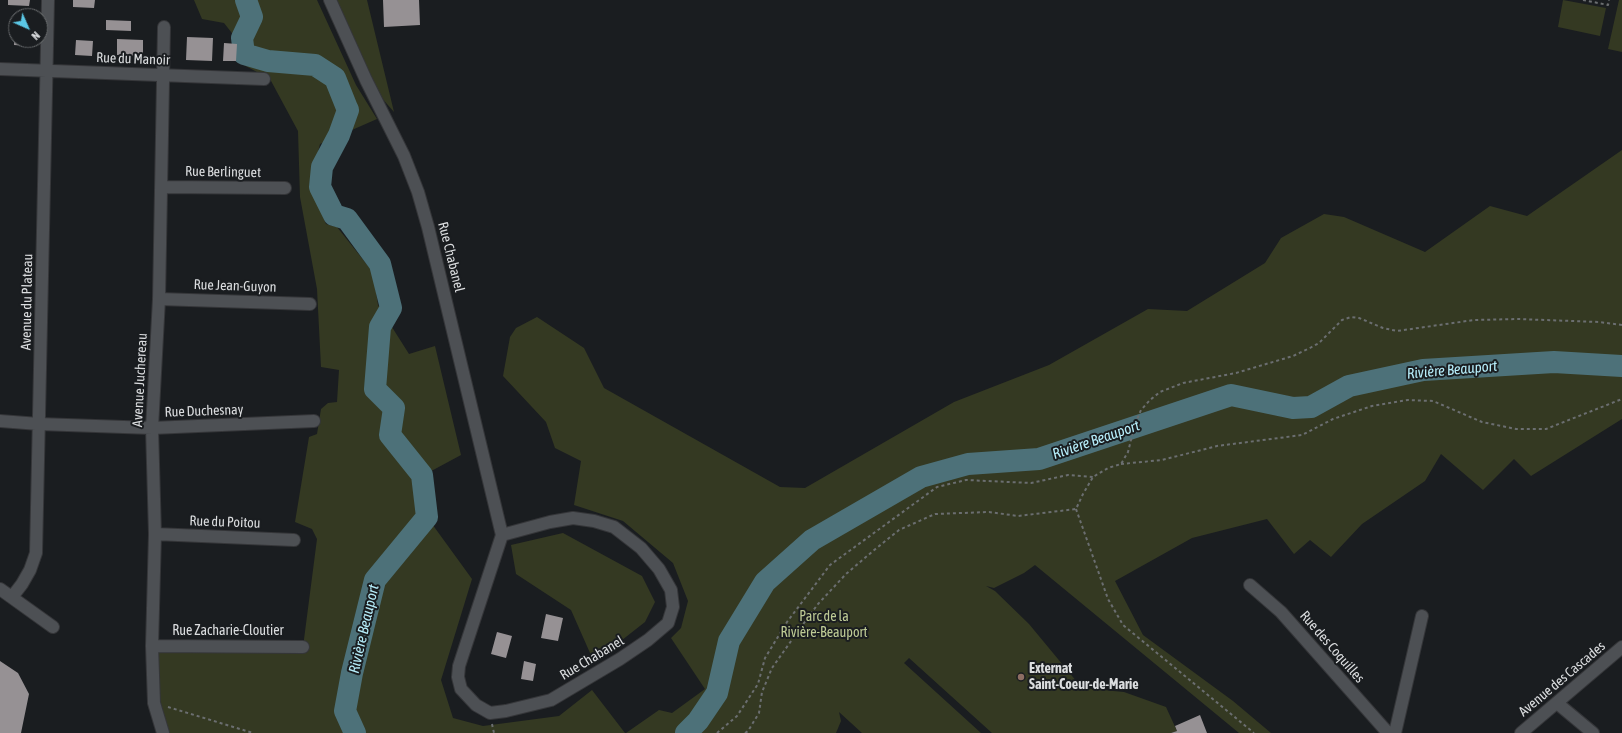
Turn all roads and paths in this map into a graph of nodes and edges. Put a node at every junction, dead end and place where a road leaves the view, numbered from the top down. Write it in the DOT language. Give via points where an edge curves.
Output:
graph roads {
  1 [pos="48,0"];
  2 [pos="330,0"];
  3 [pos="1583,0"];
  4 [pos="1609,0"];
  5 [pos="1594,1"];
  6 [pos="164,27"];
  7 [pos="0,69"];
  8 [pos="46,71"];
  9 [pos="163,75"];
  10 [pos="264,79"];
  11 [pos="161,186"];
  12 [pos="285,188"];
  13 [pos="159,299"];
  14 [pos="310,304"];
  15 [pos="1622,325"];
  16 [pos="1622,399"];
  17 [pos="0,421"];
  18 [pos="314,421"];
  19 [pos="39,424"];
  20 [pos="152,428"];
  21 [pos="1121,464"];
  22 [pos="1094,477"];
  23 [pos="1076,509"];
  24 [pos="155,534"];
  25 [pos="502,535"];
  26 [pos="294,540"];
  27 [pos="1250,585"];
  28 [pos="0,589"];
  29 [pos="12,597"];
  30 [pos="1422,616"];
  31 [pos="53,627"];
  32 [pos="152,646"];
  33 [pos="303,647"];
  34 [pos="1622,647"];
  35 [pos="154,703"];
  36 [pos="1558,703"];
  37 [pos="163,733"];
  38 [pos="253,733"];
  39 [pos="717,733"];
  40 [pos="745,733"];
  41 [pos="1254,733"];
  42 [pos="1388,733"];
  43 [pos="1395,733"];
  44 [pos="1521,733"];
  45 [pos="1593,733"];
  1 -- 8 [label="street, Avenue du Plateau"];
  2 -- 25 [label="street, Rue Chabanel" via="404,156 418,192"];
  3 -- 5 [label="path"];
  4 -- 5 [label="path" via="1608,5"];
  6 -- 9 [label="street, Avenue Juchereau"];
  7 -- 8 [label="street, Rue du Manoir"];
  8 -- 9 [label="street, Rue du Manoir"];
  8 -- 19 [label="street, Avenue du Plateau"];
  9 -- 10 [label="street, Rue du Manoir"];
  9 -- 11 [label="street, Avenue Juchereau"];
  11 -- 12 [label="street, Rue Berlinguet"];
  11 -- 13 [label="street, Avenue Juchereau"];
  13 -- 14 [label="street, Rue Jean-Guyon"];
  13 -- 20 [label="street, Avenue Juchereau"];
  15 -- 21 [label="path" via="1518,319 1474,320 1397,331 1351,317 1342,320 1318,343 1293,356 1236,373 1183,383 1160,392 1141,410"];
  16 -- 21 [label="path" via="1546,429 1516,429 1482,422 1433,401 1408,400 1372,406 1302,435 1217,446 1162,460"];
  17 -- 19 [label="street, Rue Duchesnay"];
  18 -- 20 [label="street, Rue Duchesnay"];
  19 -- 20 [label="street, Rue Duchesnay"];
  19 -- 29 [label="street, Avenue du Plateau" via="36,554 30,570"];
  20 -- 24 [label="street, Avenue Juchereau"];
  21 -- 22 [label="path" via="1108,468"];
  22 -- 23 [label="path"];
  22 -- 39 [label="path" via="1068,475 1031,483 966,480 938,488 830,564 787,622 765,658 758,684 737,716"];
  23 -- 40 [label="path" via="1018,516 989,512 935,514 899,530 846,574 805,621 772,668 762,692 759,713"];
  23 -- 41 [label="path" via="1108,599 1123,625"];
  24 -- 26 [label="street, Rue du Poitou"];
  24 -- 32 [label="street, Avenue Juchereau"];
  25 -- 25 [label="street, Rue Chabanel" via="458,677 461,689 468,697 490,713 551,700 620,659 668,623 673,607 671,590 659,569 641,548 614,527 573,518"];
  27 -- 42 [label="street, Rue des Coquilles" via="1281,612"];
  28 -- 29 [label="street"];
  29 -- 31 [label="street"];
  30 -- 43 [label="street"];
  32 -- 33 [label="street, Rue Zacharie-Cloutier"];
  32 -- 35 [label="street, Avenue Juchereau"];
  34 -- 36 [label="street, Avenue des Cascades"];
  35 -- 37 [label="street, Avenue Juchereau"];
  35 -- 38 [label="path"];
  36 -- 44 [label="street, Avenue des Cascades"];
  36 -- 45 [label="street"];
}
